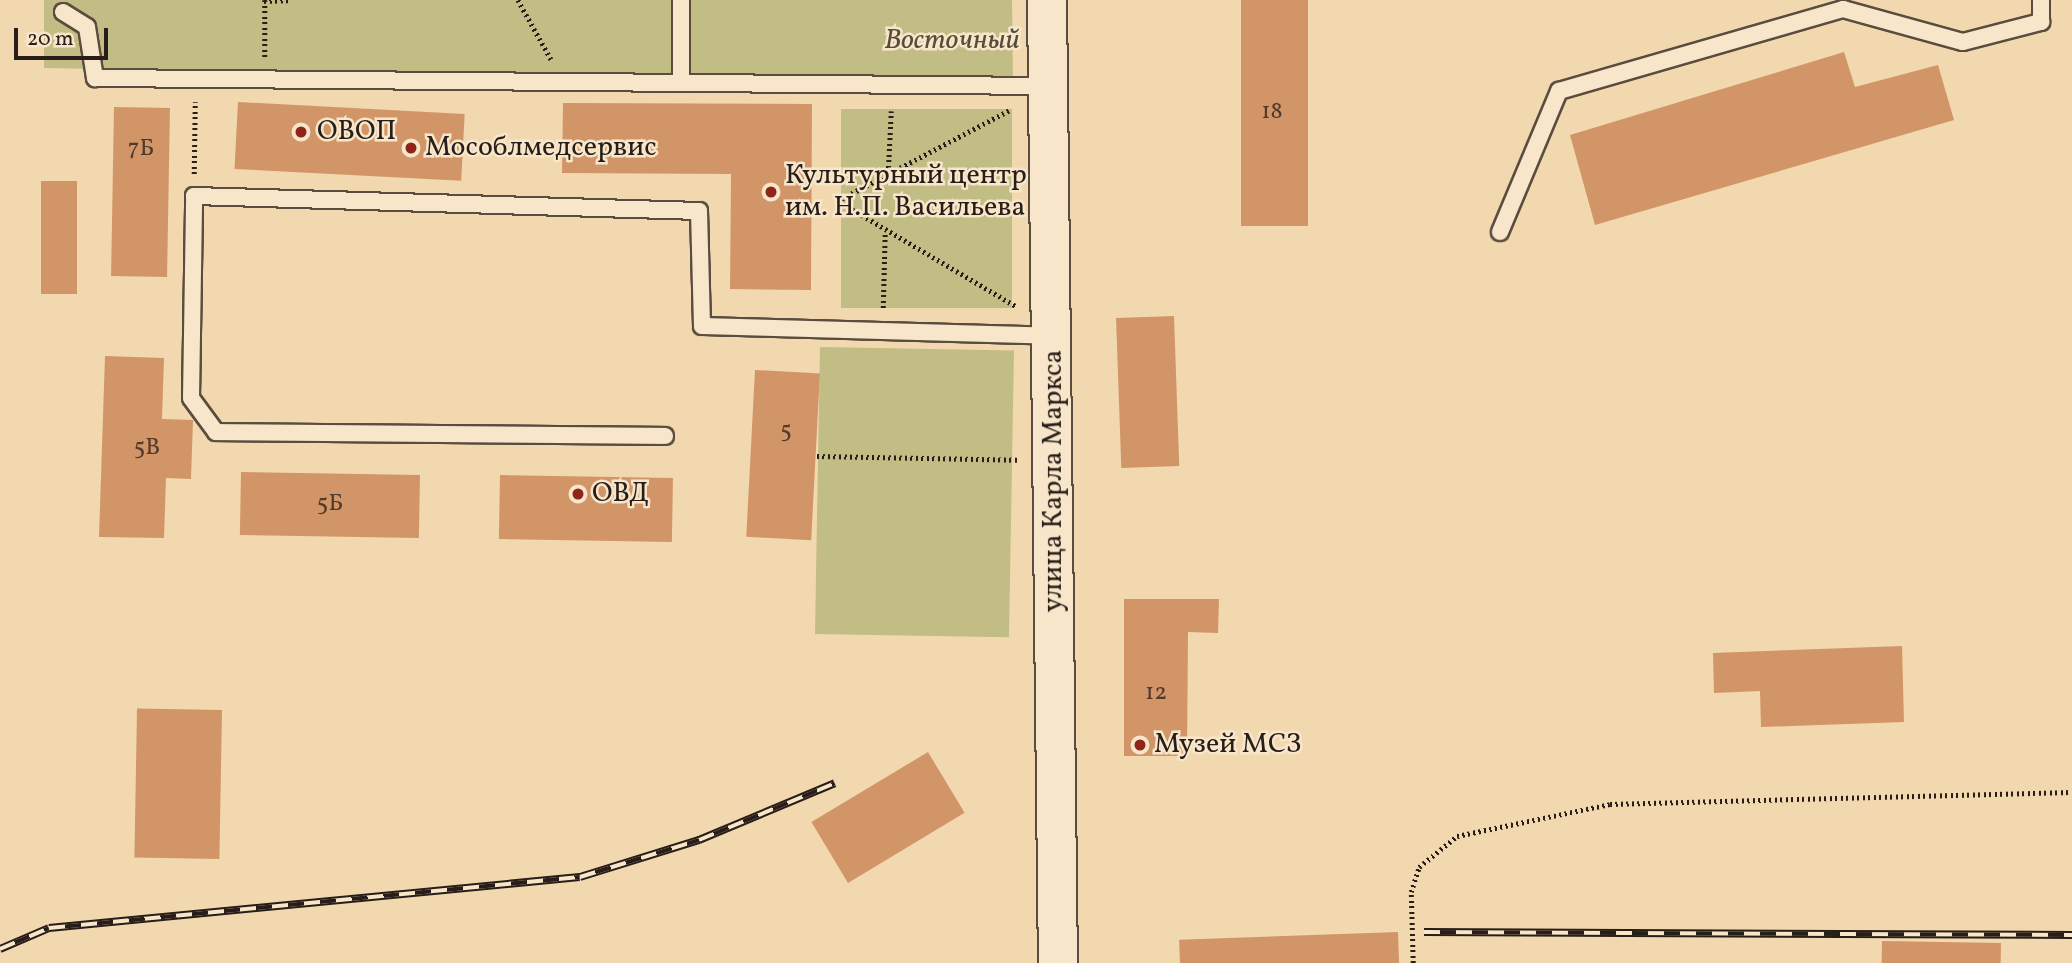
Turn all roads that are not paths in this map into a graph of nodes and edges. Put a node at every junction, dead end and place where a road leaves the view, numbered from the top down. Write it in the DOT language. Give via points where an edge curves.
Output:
graph roads {
  1 [pos="681,0"];
  2 [pos="1047,0"];
  3 [pos="2041,0"];
  4 [pos="63,12"];
  5 [pos="681,82"];
  6 [pos="1046,86"];
  7 [pos="1500,232"];
  8 [pos="1042,325"];
  9 [pos="664,436"];
  10 [pos="1058,963"];
  1 -- 5 [label="lane"];
  2 -- 6 [label="street, улица Карла Маркса"];
  3 -- 7 [label="lane" via="2041,22 1963,42 1843,9 1559,92"];
  4 -- 5 [label="lane" via="87,27 95,78"];
  5 -- 6 [label="lane"];
  6 -- 8 [label="street, улица Карла Маркса"];
  8 -- 9 [label="lane" via="702,326 699,211 194,196 191,398 216,432"];
  8 -- 10 [label="street, улица Карла Маркса"];
}
